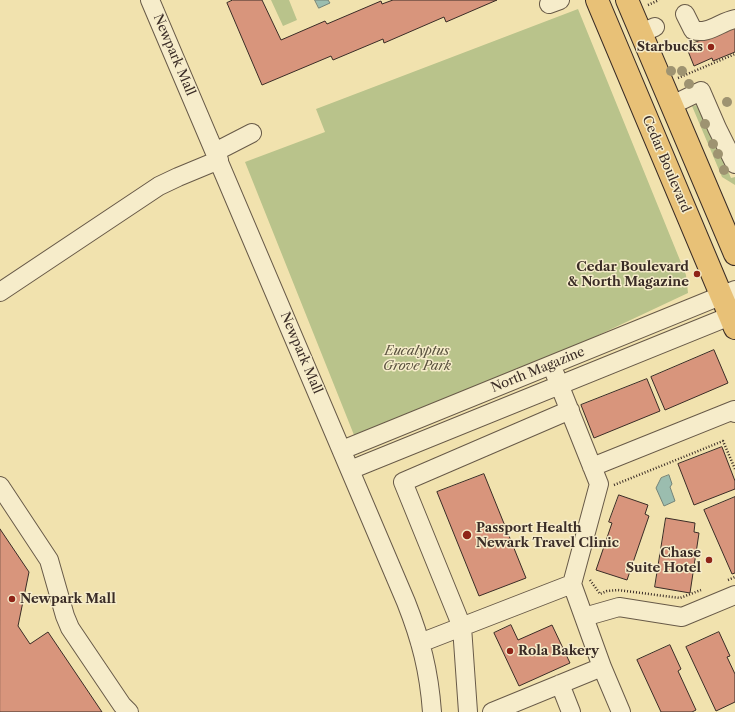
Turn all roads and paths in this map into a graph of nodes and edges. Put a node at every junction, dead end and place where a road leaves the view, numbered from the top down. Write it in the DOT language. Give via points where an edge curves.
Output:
graph roads {
  1 [pos="150,0"];
  2 [pos="597,0"];
  3 [pos="659,0"];
  4 [pos="637,3"];
  5 [pos="685,14"];
  6 [pos="735,19"];
  7 [pos="686,48"];
  8 [pos="666,52"];
  9 [pos="735,54"];
  10 [pos="677,79"];
  11 [pos="672,105"];
  12 [pos="252,133"];
  13 [pos="217,156"];
  14 [pos="735,164"];
  15 [pos="735,254"];
  16 [pos="2,285"];
  17 [pos="728,293"];
  18 [pos="733,319"];
  19 [pos="552,365"];
  20 [pos="560,385"];
  21 [pos="570,410"];
  22 [pos="735,413"];
  23 [pos="342,450"];
  24 [pos="592,466"];
  25 [pos="735,469"];
  26 [pos="350,470"];
  27 [pos="0,486"];
  28 [pos="614,486"];
  29 [pos="735,577"];
  30 [pos="589,579"];
  31 [pos="722,582"];
  32 [pos="572,584"];
  33 [pos="702,590"];
  34 [pos="735,595"];
  35 [pos="584,617"];
  36 [pos="462,627"];
  37 [pos="420,643"];
  38 [pos="602,667"];
  39 [pos="560,684"];
  40 [pos="129,712"];
  41 [pos="432,712"];
  42 [pos="468,712"];
  43 [pos="492,712"];
  44 [pos="571,712"];
  45 [pos="621,712"];
  1 -- 13 [label="street, Newpark Mall"];
  2 -- 17 [label="main road, Cedar Boulevard"];
  3 -- 4 [label="path"];
  4 -- 11 [label="main road"];
  5 -- 6 [label="street" via="693,30 698,32"];
  7 -- 8 [label="path" via="682,45"];
  9 -- 10 [label="path"];
  11 -- 14 [label="street" via="701,92"];
  11 -- 15 [label="main road"];
  12 -- 13 [label="street"];
  13 -- 16 [label="street" via="159,186"];
  13 -- 23 [label="street, Newpark Mall"];
  17 -- 18 [label="main road, Cedar Boulevard"];
  17 -- 19 [label="street, North Magazine"];
  18 -- 20 [label="street, North Magazine"];
  19 -- 20 [label="street"];
  19 -- 23 [label="street, North Magazine"];
  20 -- 21 [label="street"];
  20 -- 26 [label="street, North Magazine"];
  21 -- 24 [label="street"];
  21 -- 36 [label="street" via="403,482"];
  22 -- 24 [label="street" via="734,410"];
  23 -- 26 [label="street, Newpark Mall"];
  24 -- 32 [label="street" via="599,484"];
  25 -- 28 [label="path" via="723,441"];
  26 -- 37 [label="street, Newpark Mall" via="406,602"];
  27 -- 40 [label="street" via="49,560 70,628"];
  29 -- 31 [label="path"];
  30 -- 33 [label="path" via="600,594 607,590 618,590 680,598"];
  32 -- 35 [label="street"];
  32 -- 36 [label="street"];
  34 -- 35 [label="street" via="682,617 619,607"];
  35 -- 38 [label="street"];
  36 -- 37 [label="street"];
  36 -- 42 [label="street"];
  37 -- 41 [label="street, Newpark Mall" via="425,656"];
  38 -- 39 [label="street"];
  38 -- 45 [label="street"];
  39 -- 43 [label="street"];
  39 -- 44 [label="street"];
}
